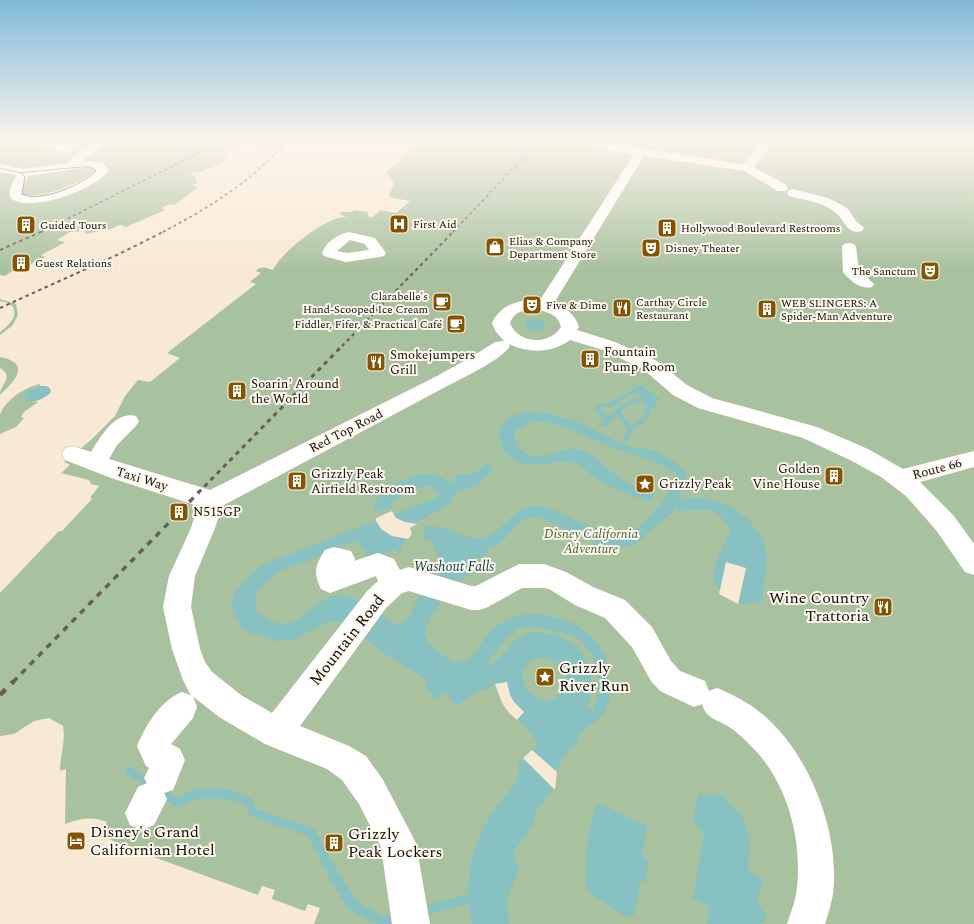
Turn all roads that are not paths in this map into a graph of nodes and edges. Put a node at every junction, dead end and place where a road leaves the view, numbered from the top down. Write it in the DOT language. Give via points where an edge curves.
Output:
graph roads {
  1 [pos="18,185"];
  2 [pos="78,185"];
  3 [pos="620,185"];
  4 [pos="780,185"];
  5 [pos="857,228"];
  6 [pos="849,248"];
  7 [pos="866,284"];
  8 [pos="548,300"];
  9 [pos="568,333"];
  10 [pos="502,346"];
  11 [pos="129,421"];
  12 [pos="74,454"];
  13 [pos="974,459"];
  14 [pos="96,463"];
  15 [pos="900,478"];
  16 [pos="212,500"];
  17 [pos="342,559"];
  18 [pos="974,564"];
  19 [pos="393,584"];
  20 [pos="182,706"];
  21 [pos="276,733"];
  22 [pos="151,797"];
  23 [pos="411,924"];
  24 [pos="806,924"];
  1 -- 2 [label="street" via="16,196 33,200 61,193"];
  3 -- 8 [label="street"];
  4 -- 5 [label="street" via="835,205 850,224"];
  6 -- 7 [label="street" via="851,272"];
  8 -- 9 [label="street" via="566,317 570,324"];
  8 -- 9 [label="street" via="507,313 502,320 503,330 512,340 536,345 554,343"];
  9 -- 15 [label="street" via="609,346 650,364 680,390 705,402 810,432 860,454"];
  10 -- 16 [label="street, Red Top Road"];
  11 -- 14 [label="street" via="109,440"];
  12 -- 14 [label="street, Taxi Way"];
  13 -- 15 [label="street, Route 66"];
  14 -- 16 [label="street, Taxi Way"];
  15 -- 18 [label="street" via="944,523"];
  16 -- 21 [label="street" via="182,576 177,607 186,649 193,670 201,683 225,703"];
  17 -- 19 [label="street" via="334,558 328,568 330,581 378,564 385,567"];
  19 -- 21 [label="street, Mountain Road" via="376,599"];
  19 -- 24 [label="street, Mountain Road" via="409,579 459,596 479,598 519,576 544,576 615,609 642,637 661,671 670,681 733,711 756,726 792,775 803,802 816,850 815,886"];
  20 -- 22 [label="street" via="159,734 153,746 158,755 169,760"];
  21 -- 23 [label="street" via="338,757 354,768 371,792 398,842"];
}
